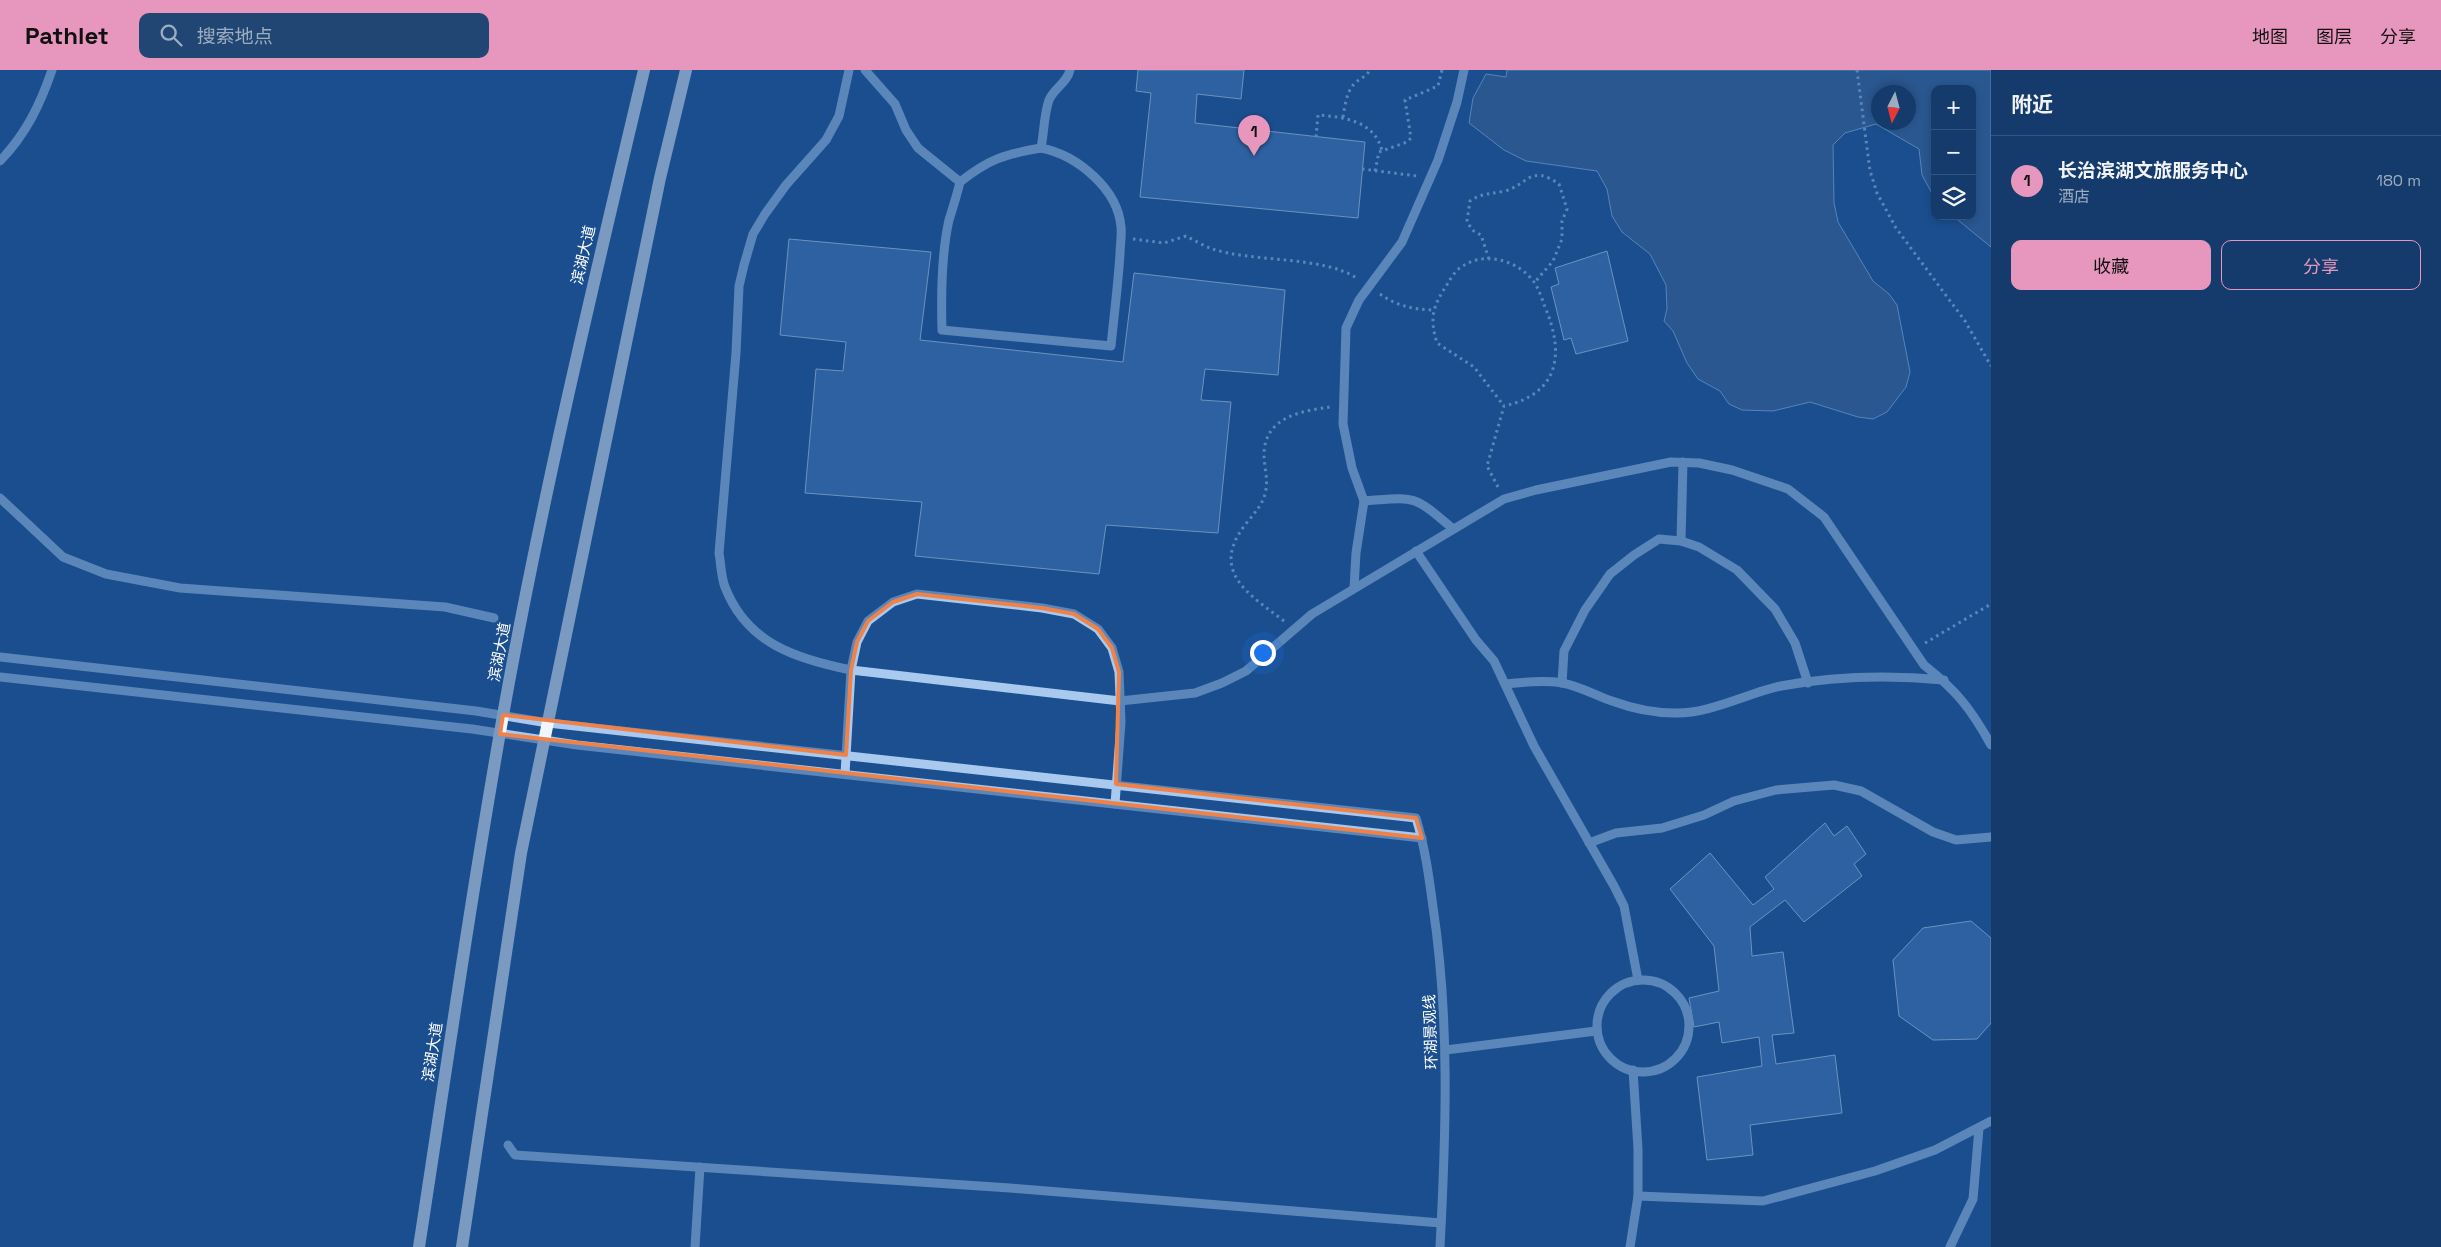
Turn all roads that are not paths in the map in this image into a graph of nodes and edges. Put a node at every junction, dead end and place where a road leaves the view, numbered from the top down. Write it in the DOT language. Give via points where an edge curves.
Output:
graph roads {
  1 [pos="52,70"];
  2 [pos="644,70"];
  3 [pos="686,70"];
  4 [pos="849,70"];
  5 [pos="866,70"];
  6 [pos="1070,70"];
  7 [pos="1464,70"];
  8 [pos="1041,148"];
  9 [pos="0,161"];
  10 [pos="960,182"];
  11 [pos="1683,462"];
  12 [pos="0,498"];
  13 [pos="1364,501"];
  14 [pos="1452,528"];
  15 [pos="1681,541"];
  16 [pos="1416,551"];
  17 [pos="1354,588"];
  18 [pos="494,618"];
  19 [pos="0,658"];
  20 [pos="851,670"];
  21 [pos="0,677"];
  22 [pos="1944,680"];
  23 [pos="1562,683"];
  24 [pos="1808,683"];
  25 [pos="1505,684"];
  26 [pos="1120,701"];
  27 [pos="503,716"];
  28 [pos="548,723"];
  29 [pos="500,734"];
  30 [pos="544,741"];
  31 [pos="1991,745"];
  32 [pos="846,755"];
  33 [pos="845,774"];
  34 [pos="1116,784"];
  35 [pos="1115,804"];
  36 [pos="1991,837"];
  37 [pos="1422,838"];
  38 [pos="1589,843"];
  39 [pos="1638,980"];
  40 [pos="1596,1031"];
  41 [pos="1446,1050"];
  42 [pos="1633,1070"];
  43 [pos="1991,1121"];
  44 [pos="1979,1128"];
  45 [pos="508,1145"];
  46 [pos="700,1167"];
  47 [pos="1638,1196"];
  48 [pos="1442,1223"];
  49 [pos="420,1247"];
  50 [pos="462,1247"];
  51 [pos="695,1247"];
  52 [pos="1440,1247"];
  53 [pos="1630,1247"];
  54 [pos="1950,1247"];
  1 -- 9 [label="street" via="40,105 17,143"];
  2 -- 27 [label="main road, 滨湖大道" via="583,327"];
  3 -- 28 [label="main road" via="660,178"];
  4 -- 20 [label="street" via="838,116 826,140 786,184 765,214 753,234 744,264 739,286 719,553 724,586 735,609 754,631 770,644 810,662"];
  5 -- 10 [label="street" via="895,104 918,148"];
  6 -- 8 [label="street" via="1049,100"];
  7 -- 13 [label="street" via="1457,102 1430,178 1402,242 1359,300 1346,328 1343,424 1352,468"];
  8 -- 10 [label="street" via="982,165"];
  8 -- 10 [label="street" via="1070,159 1085,170 1102,186 1114,204 1122,227 1111,346 942,330 941,301 949,221"];
  11 -- 14 [label="street" via="1504,499"];
  11 -- 15 [label="street"];
  11 -- 22 [label="street" via="1732,470 1788,489 1824,518 1924,665"];
  12 -- 18 [label="street" via="63,557 106,574 180,588 444,607"];
  13 -- 14 [label="street" via="1404,497 1422,502"];
  13 -- 17 [label="street"];
  14 -- 16 [label="street"];
  15 -- 23 [label="street" via="1659,539 1610,574 1585,610 1564,650"];
  15 -- 24 [label="street" via="1737,570 1775,609 1795,643"];
  16 -- 17 [label="street"];
  16 -- 25 [label="street" via="1476,640 1494,661"];
  17 -- 26 [label="street" via="1312,614 1246,671 1222,684 1195,693"];
  19 -- 27 [label="street"];
  20 -- 26 [label="street"];
  20 -- 26 [label="street" via="857,642 868,621 893,602 917,594 1033,607 1074,614 1098,628 1112,648 1117,664"];
  20 -- 32 [label="street"];
  21 -- 29 [label="street"];
  22 -- 24 [label="street" via="1898,676"];
  22 -- 31 [label="street" via="1971,710"];
  23 -- 24 [label="street" via="1614,702 1677,713"];
  23 -- 25 [label="street"];
  25 -- 38 [label="street" via="1534,746"];
  26 -- 34 [label="street"];
  27 -- 28 [label="street"];
  27 -- 29 [label="main road, 滨湖大道"];
  28 -- 30 [label="main road"];
  28 -- 32 [label="street"];
  29 -- 30 [label="street"];
  29 -- 49 [label="main road, 滨湖大道" via="463,954"];
  30 -- 33 [label="street"];
  30 -- 50 [label="main road" via="521,853"];
  32 -- 33 [label="street"];
  32 -- 34 [label="street"];
  33 -- 35 [label="street"];
  34 -- 35 [label="street"];
  34 -- 37 [label="street, 环湖景观线" via="1416,818"];
  35 -- 37 [label="street"];
  36 -- 38 [label="street" via="1956,840 1933,832 1861,791 1834,784 1776,790 1734,801 1704,815 1662,828 1616,833"];
  37 -- 41 [label="street, 环湖景观线" via="1440,961"];
  38 -- 39 [label="street" via="1624,906"];
  39 -- 40 [label="street" via="1628,981 1603,1000 1597,1015"];
  39 -- 42 [label="street" via="1658,982 1672,989 1688,1013 1689,1028 1682,1049 1667,1065 1654,1071"];
  40 -- 41 [label="street"];
  40 -- 42 [label="street" via="1600,1046 1610,1059 1623,1068"];
  41 -- 48 [label="street, 环湖景观线"];
  42 -- 47 [label="street"];
  43 -- 44 [label="street"];
  44 -- 47 [label="street" via="1935,1150 1875,1171 1763,1201"];
  44 -- 54 [label="street" via="1973,1200"];
  45 -- 46 [label="street" via="514,1155"];
  46 -- 48 [label="street"];
  46 -- 51 [label="street"];
  47 -- 53 [label="street"];
  48 -- 52 [label="street, 环湖景观线"];
}
